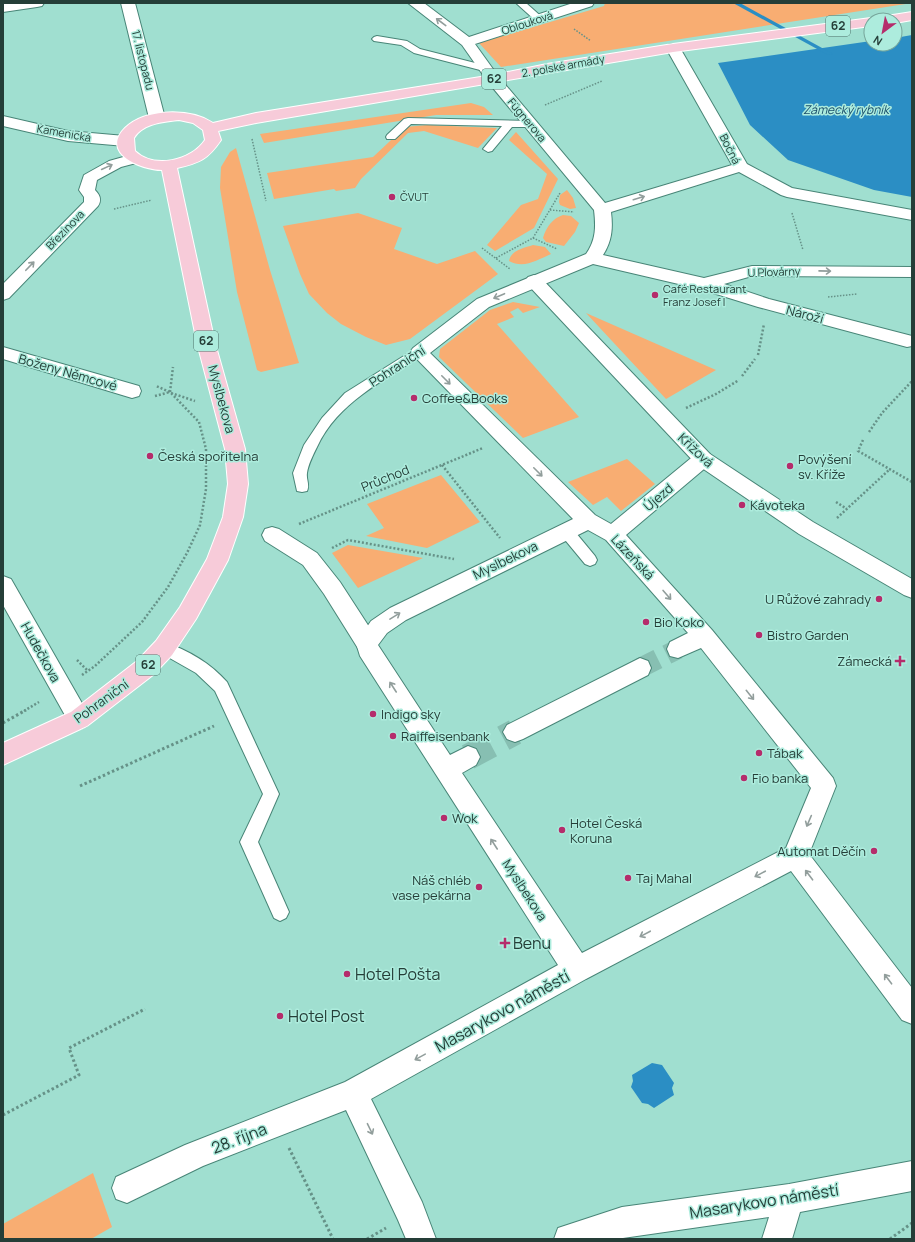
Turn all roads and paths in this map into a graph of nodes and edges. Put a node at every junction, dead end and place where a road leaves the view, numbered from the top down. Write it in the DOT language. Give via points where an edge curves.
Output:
graph roads {
  1 [pos="37,3"];
  2 [pos="128,3"];
  3 [pos="415,3"];
  4 [pos="521,3"];
  5 [pos="587,3"];
  6 [pos="3,8"];
  7 [pos="539,19"];
  8 [pos="863,23"];
  9 [pos="572,28"];
  10 [pos="377,39"];
  11 [pos="467,42"];
  12 [pos="595,44"];
  13 [pos="674,48"];
  14 [pos="488,73"];
  15 [pos="603,81"];
  16 [pos="545,105"];
  17 [pos="157,118"];
  18 [pos="3,121"];
  19 [pos="509,124"];
  20 [pos="531,124"];
  21 [pos="210,128"];
  22 [pos="251,132"];
  23 [pos="391,136"];
  24 [pos="125,141"];
  25 [pos="488,149"];
  26 [pos="134,159"];
  27 [pos="169,165"];
  28 [pos="741,167"];
  29 [pos="562,190"];
  30 [pos="158,199"];
  31 [pos="266,201"];
  32 [pos="143,202"];
  33 [pos="144,206"];
  34 [pos="602,209"];
  35 [pos="550,210"];
  36 [pos="107,211"];
  37 [pos="581,212"];
  38 [pos="912,215"];
  39 [pos="796,232"];
  40 [pos="533,238"];
  41 [pos="482,248"];
  42 [pos="562,252"];
  43 [pos="804,254"];
  44 [pos="496,258"];
  45 [pos="592,258"];
  46 [pos="515,272"];
  47 [pos="912,272"];
  48 [pos="534,281"];
  49 [pos="704,284"];
  50 [pos="3,294"];
  51 [pos="858,294"];
  52 [pos="827,297"];
  53 [pos="765,319"];
  54 [pos="907,341"];
  55 [pos="419,352"];
  56 [pos="3,353"];
  57 [pos="758,355"];
  58 [pos="756,359"];
  59 [pos="173,367"];
  60 [pos="742,376"];
  61 [pos="738,380"];
  62 [pos="912,381"];
  63 [pos="152,385"];
  64 [pos="132,391"];
  65 [pos="170,392"];
  66 [pos="195,401"];
  67 [pos="664,418"];
  68 [pos="869,432"];
  69 [pos="505,438"];
  70 [pos="863,440"];
  71 [pos="703,460"];
  72 [pos="442,465"];
  73 [pos="890,469"];
  74 [pos="912,482"];
  75 [pos="302,487"];
  76 [pos="836,502"];
  77 [pos="847,509"];
  78 [pos="233,517"];
  79 [pos="588,521"];
  80 [pos="566,531"];
  81 [pos="613,534"];
  82 [pos="272,535"];
  83 [pos="819,535"];
  84 [pos="515,556"];
  85 [pos="310,559"];
  86 [pos="590,560"];
  87 [pos="494,566"];
  88 [pos="3,585"];
  89 [pos="912,589"];
  90 [pos="704,636"];
  91 [pos="367,643"];
  92 [pos="164,648"];
  93 [pos="678,649"];
  94 [pos="72,654"];
  95 [pos="640,668"];
  96 [pos="88,671"];
  97 [pos="78,677"];
  98 [pos="41,700"];
  99 [pos="235,717"];
  100 [pos="79,719"];
  101 [pos="3,723"];
  102 [pos="515,732"];
  103 [pos="3,754"];
  104 [pos="468,757"];
  105 [pos="446,770"];
  106 [pos="80,786"];
  107 [pos="795,856"];
  108 [pos="280,912"];
  109 [pos="577,970"];
  110 [pos="145,1009"];
  111 [pos="912,1010"];
  112 [pos="353,1094"];
  113 [pos="3,1116"];
  114 [pos="277,1123"];
  115 [pos="912,1176"];
  116 [pos="127,1188"];
  117 [pos="789,1199"];
  118 [pos="912,1223"];
  119 [pos="333,1239"];
  120 [pos="422,1239"];
  121 [pos="569,1239"];
  122 [pos="777,1239"];
  123 [pos="890,1239"];
  1 -- 6 [label="street"];
  2 -- 17 [label="street, 17. listopadu"];
  11 -- 3 [label="street, Fügnerova, one-way"];
  4 -- 7 [label="lane"];
  5 -- 7 [label="street, Oblouková"];
  7 -- 11 [label="street, Oblouková"];
  8 -- 13 [label="main road, 2. polské armády / 62"];
  9 -- 12 [label="path"];
  10 -- 14 [label="lane" via="404,43 417,51"];
  11 -- 14 [label="street, Fügnerova"];
  13 -- 14 [label="main road, 2. polské armády / 62" via="547,68"];
  13 -- 28 [label="street, Bočná"];
  14 -- 20 [label="street, Fügnerova"];
  14 -- 21 [label="main road, 2. polské armády / 62"];
  15 -- 16 [label="path"];
  17 -- 21 [label="main road" via="191,118"];
  17 -- 24 [label="main road" via="142,123 130,132"];
  18 -- 24 [label="street, Kamenická" via="68,136"];
  19 -- 20 [label="lane"];
  19 -- 23 [label="lane" via="408,121"];
  19 -- 25 [label="lane"];
  20 -- 34 [label="street, Fügnerova"];
  21 -- 27 [label="main road" via="213,140 206,151 190,161"];
  22 -- 31 [label="path"];
  24 -- 26 [label="main road" via="126,151"];
  26 -- 27 [label="main road" via="150,164"];
  50 -- 26 [label="street, Březinova, one-way" via="92,203 92,196 87,190 90,178 115,164"];
  27 -- 78 [label="main road, Myslbekova / 62" via="206,343 235,449 238,484"];
  34 -- 28 [label="street, Bočná, one-way"];
  28 -- 38 [label="street" via="787,192"];
  29 -- 35 [label="path"];
  30 -- 32 [label="path"];
  32 -- 33 [label="path"];
  32 -- 36 [label="path"];
  34 -- 45 [label="street" via="605,232 600,247"];
  35 -- 37 [label="path"];
  35 -- 40 [label="path"];
  39 -- 43 [label="path"];
  40 -- 42 [label="path"];
  40 -- 44 [label="path"];
  41 -- 44 [label="path"];
  44 -- 46 [label="path"];
  45 -- 48 [label="street, Pohraniční"];
  45 -- 49 [label="street, U Plovárny"];
  49 -- 47 [label="street, U Plovárny, one-way" via="752,271"];
  48 -- 55 [label="street, Pohraniční, one-way" via="483,303"];
  48 -- 67 [label="street, Křížová"];
  49 -- 54 [label="street, Nároží" via="764,303"];
  51 -- 52 [label="path"];
  53 -- 57 [label="path"];
  55 -- 69 [label="street, Lázeňská, one-way"];
  55 -- 75 [label="lane, Pohraniční" via="350,396 327,421 311,445 300,473"];
  56 -- 64 [label="street, Boženy Němcové"];
  58 -- 60 [label="path"];
  59 -- 65 [label="path"];
  61 -- 67 [label="path" via="716,394"];
  62 -- 68 [label="path" via="882,413"];
  63 -- 65 [label="path"];
  65 -- 66 [label="path"];
  65 -- 96 [label="path" via="199,422 206,448 206,489 200,525 168,587 142,622"];
  67 -- 71 [label="street, Křížová"];
  69 -- 72 [label="path, Průchod"];
  69 -- 79 [label="street, Lázeňská, one-way"];
  70 -- 73 [label="path" via="858,451"];
  71 -- 81 [label="street, Újezd"];
  71 -- 83 [label="street, Křížová"];
  72 -- 82 [label="path, Průchod"];
  72 -- 84 [label="path"];
  73 -- 74 [label="path"];
  73 -- 77 [label="path"];
  76 -- 77 [label="path"];
  77 -- 83 [label="path"];
  78 -- 92 [label="main road, Pohraniční / 62" via="217,560 188,613"];
  79 -- 80 [label="street, Myslbekova"];
  79 -- 81 [label="street, Lázeňská"];
  80 -- 84 [label="street, Myslbekova"];
  80 -- 86 [label="lane"];
  81 -- 90 [label="street, Lázeňská, one-way"];
  82 -- 85 [label="street, Myslbekova"];
  83 -- 89 [label="street, Křížová"];
  84 -- 87 [label="street, Myslbekova"];
  85 -- 87 [label="path" via="348,540"];
  85 -- 91 [label="street, Myslbekova"];
  91 -- 87 [label="street, Myslbekova, one-way" via="379,627 398,614"];
  88 -- 100 [label="street, Hudečkova"];
  90 -- 93 [label="street"];
  90 -- 107 [label="street, Lázeňská, one-way" via="824,786"];
  105 -- 91 [label="street, Myslbekova, one-way" via="368,649"];
  92 -- 99 [label="lane" via="198,664 210,673 221,687"];
  92 -- 100 [label="main road, Pohraniční / 62" via="145,668"];
  94 -- 96 [label="path"];
  95 -- 102 [label="street"];
  96 -- 97 [label="path"];
  98 -- 101 [label="path"];
  99 -- 106 [label="path"];
  99 -- 108 [label="lane" via="271,794 250,842"];
  100 -- 103 [label="main road, Pohraniční / 62"];
  104 -- 105 [label="street"];
  109 -- 105 [label="street, Myslbekova, one-way"];
  107 -- 109 [label="street, Masarykovo náměstí, one-way"];
  111 -- 107 [label="street, one-way"];
  109 -- 112 [label="street, Masarykovo náměstí, one-way"];
  110 -- 113 [label="path" via="69,1048 79,1075"];
  112 -- 114 [label="street, 28. října"];
  112 -- 120 [label="street, one-way"];
  114 -- 116 [label="street, 28. října" via="195,1155"];
  114 -- 119 [label="path"];
  115 -- 117 [label="street, Masarykovo náměstí"];
  117 -- 121 [label="street, Masarykovo náměstí" via="622,1222"];
  117 -- 122 [label="street"];
  118 -- 123 [label="path"];
}
